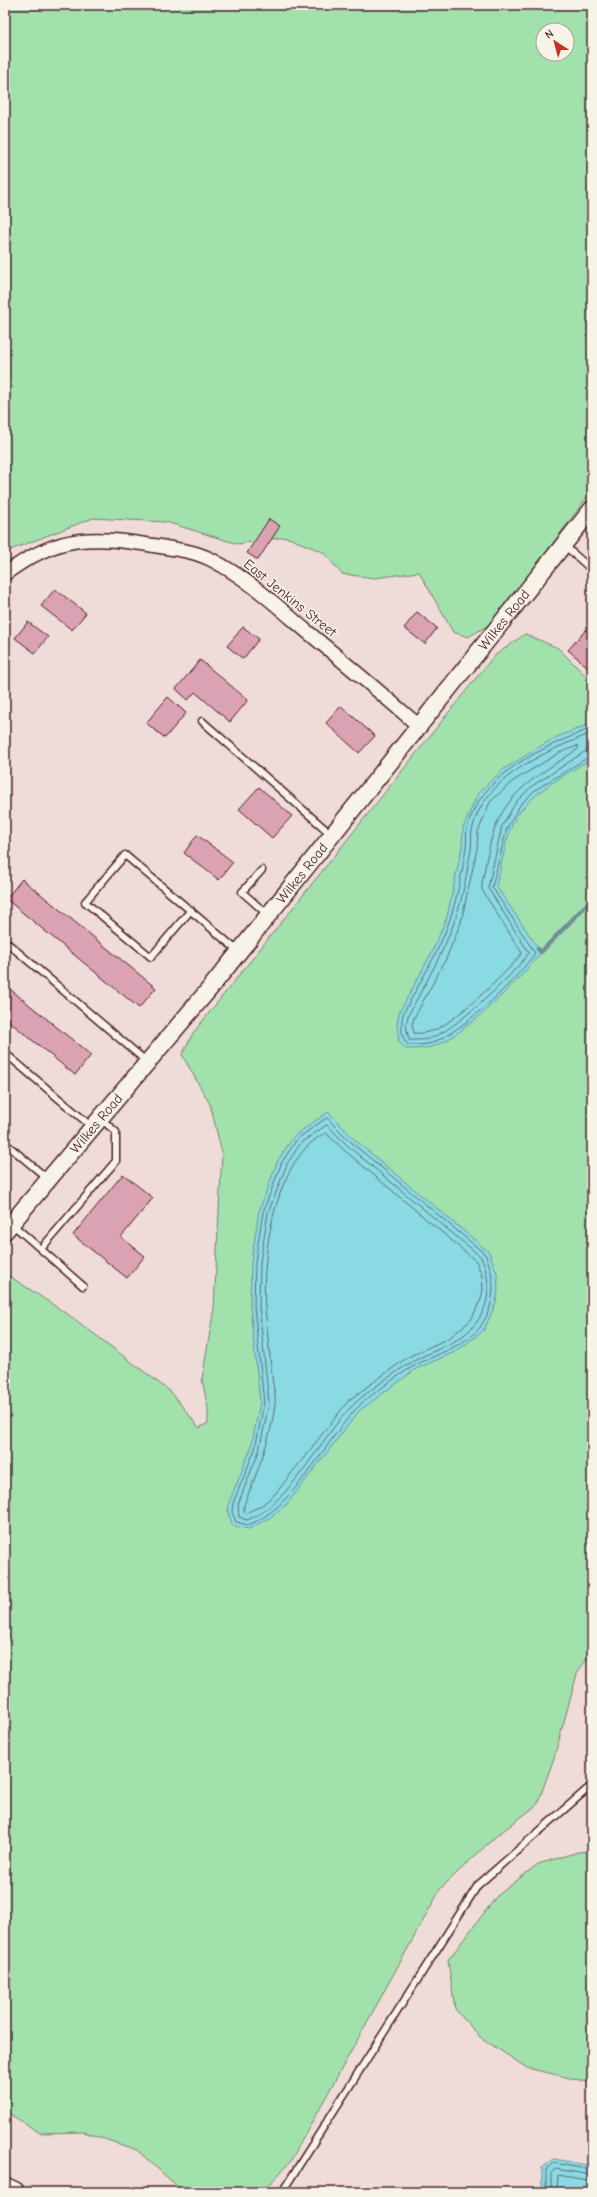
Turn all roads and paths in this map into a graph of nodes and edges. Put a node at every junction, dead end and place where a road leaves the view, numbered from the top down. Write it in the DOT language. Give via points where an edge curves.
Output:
graph roads {
  1 [pos="592,509"];
  2 [pos="564,545"];
  3 [pos="592,570"];
  4 [pos="5,574"];
  5 [pos="202,721"];
  6 [pos="420,727"];
  7 [pos="332,836"];
  8 [pos="262,870"];
  9 [pos="190,910"];
  10 [pos="268,916"];
  11 [pos="5,941"];
  12 [pos="239,952"];
  13 [pos="5,1053"];
  14 [pos="148,1062"];
  15 [pos="96,1123"];
  16 [pos="5,1143"];
  17 [pos="48,1179"];
  18 [pos="8,1227"];
  19 [pos="41,1249"];
  20 [pos="83,1286"];
  21 [pos="592,1785"];
  22 [pos="5,2188"];
  23 [pos="14,2192"];
  24 [pos="282,2192"];
  1 -- 2 [label="street, Wilkes Road"];
  2 -- 3 [label="lane"];
  2 -- 6 [label="street, Wilkes Road"];
  4 -- 6 [label="street, East Jenkins Street" via="35,553 55,545 93,538 191,552 210,559 246,580"];
  5 -- 7 [label="lane"];
  6 -- 7 [label="street, Wilkes Road"];
  7 -- 10 [label="street, Wilkes Road"];
  8 -- 10 [label="lane" via="242,892"];
  9 -- 9 [label="lane" via="125,855 85,902 151,957"];
  9 -- 12 [label="lane"];
  10 -- 12 [label="street, Wilkes Road"];
  11 -- 14 [label="lane"];
  12 -- 14 [label="street, Wilkes Road"];
  13 -- 15 [label="lane"];
  14 -- 15 [label="street, Wilkes Road"];
  15 -- 17 [label="street, Wilkes Road"];
  15 -- 19 [label="lane" via="116,1132 116,1161"];
  16 -- 17 [label="lane"];
  17 -- 18 [label="street, Wilkes Road"];
  18 -- 19 [label="lane"];
  19 -- 20 [label="lane"];
  21 -- 24 [label="lane" via="478,1885"];
  22 -- 23 [label="main road"];
}
